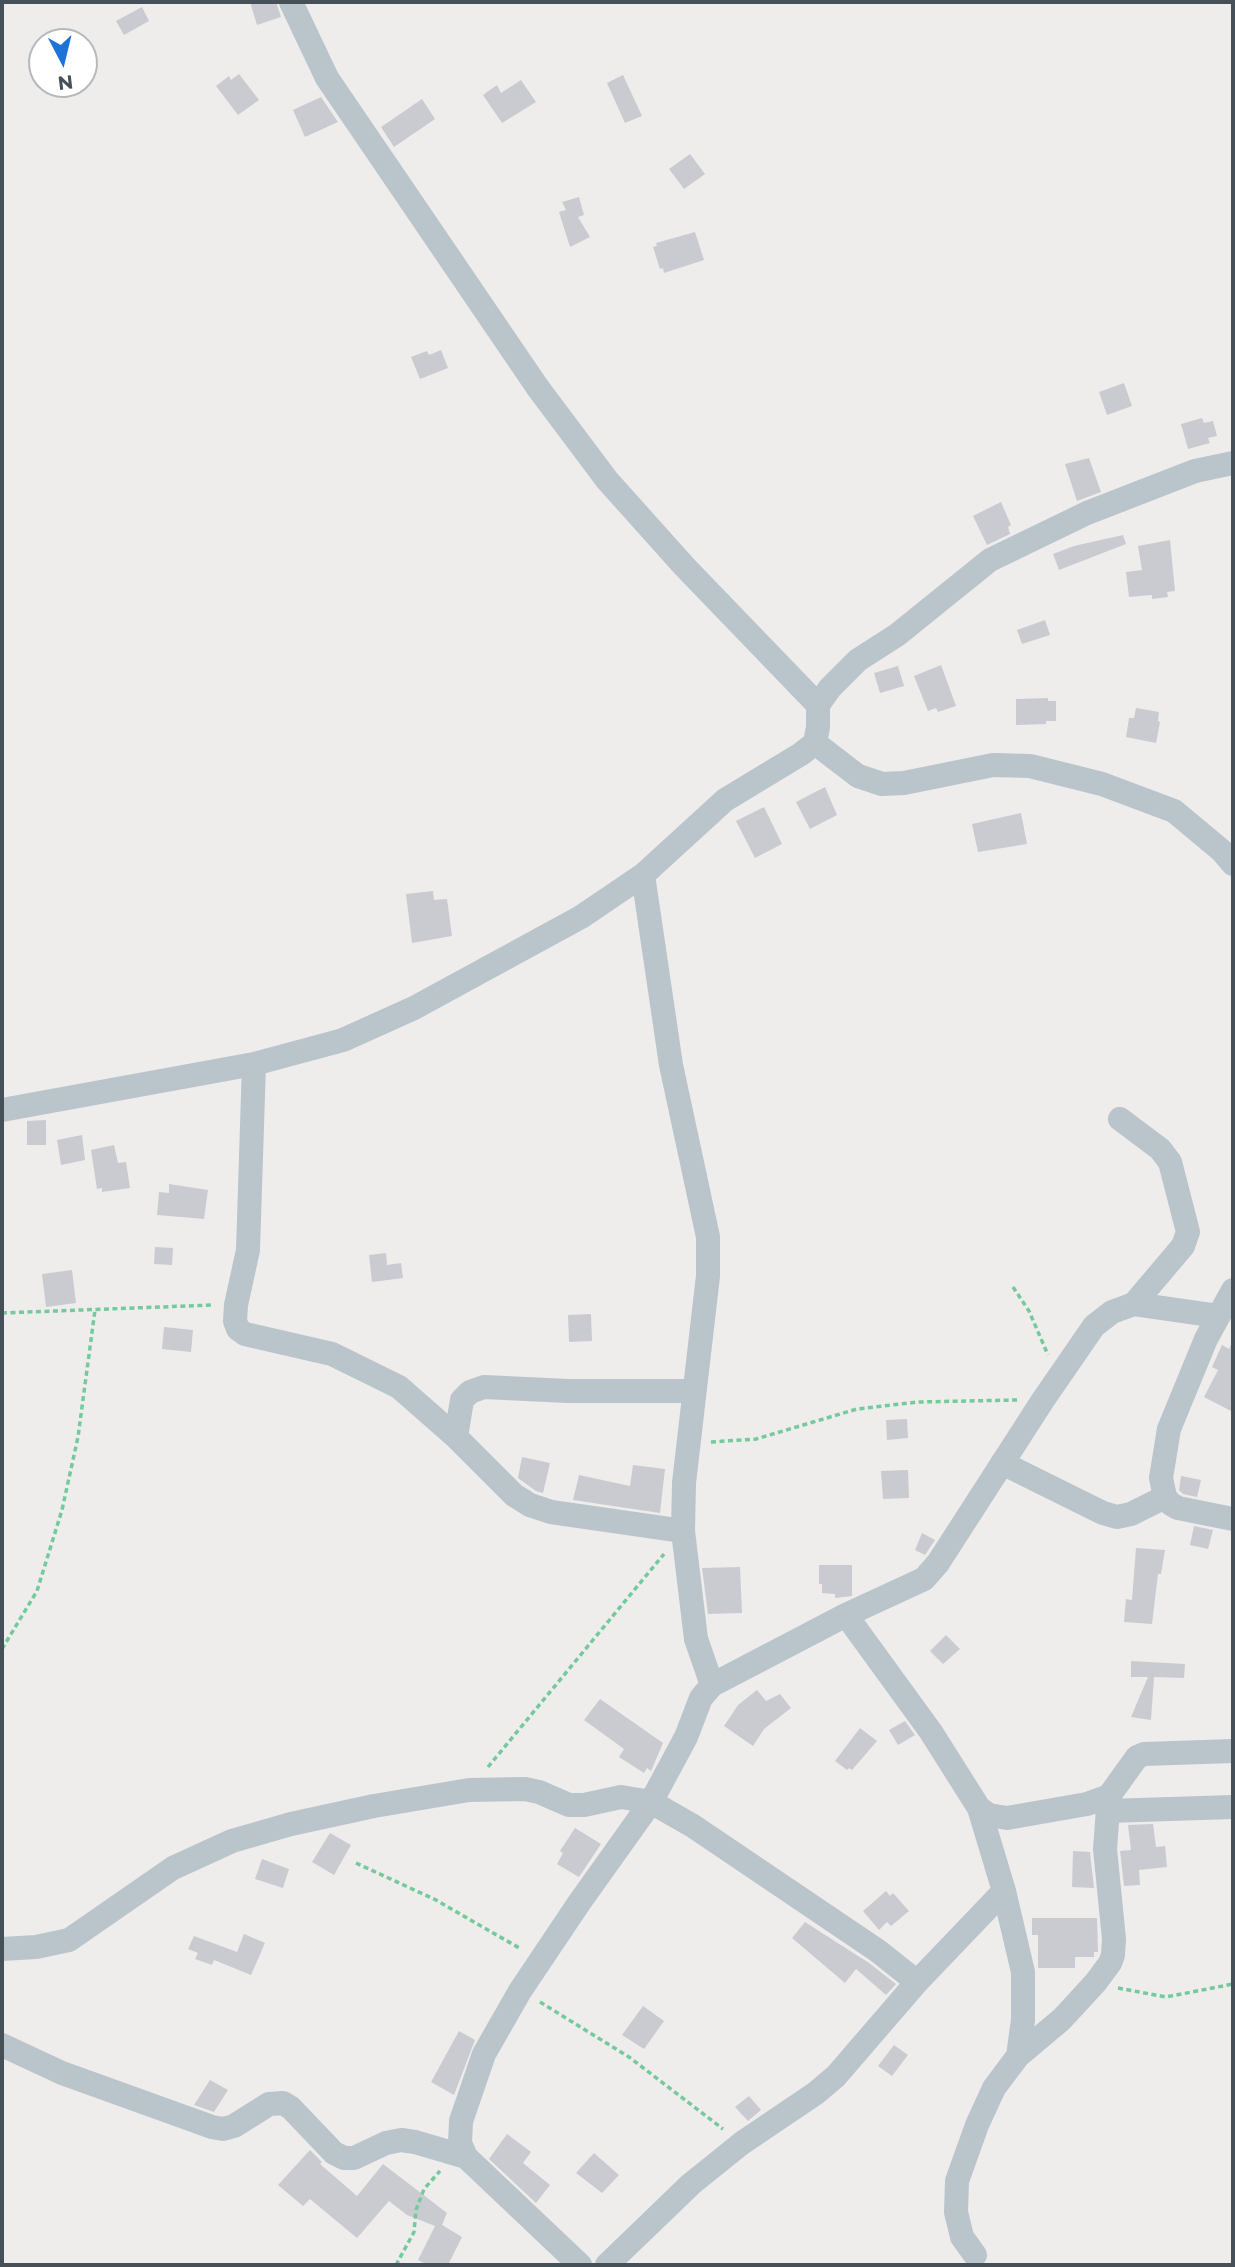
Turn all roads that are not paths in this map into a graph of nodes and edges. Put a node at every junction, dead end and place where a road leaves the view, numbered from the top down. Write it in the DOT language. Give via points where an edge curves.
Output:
graph roads {
  1 [pos="291,2"];
  2 [pos="1233,463"];
  3 [pos="818,705"];
  4 [pos="815,743"];
  5 [pos="1233,864"];
  6 [pos="643,875"];
  7 [pos="254,1064"];
  8 [pos="2,1110"];
  9 [pos="1120,1119"];
  10 [pos="1233,1290"];
  11 [pos="1134,1304"];
  12 [pos="1218,1315"];
  13 [pos="694,1391"];
  14 [pos="456,1437"];
  15 [pos="1002,1463"];
  16 [pos="1165,1497"];
  17 [pos="1233,1519"];
  18 [pos="683,1531"];
  19 [pos="846,1615"];
  20 [pos="712,1685"];
  21 [pos="1233,1751"];
  22 [pos="651,1802"];
  23 [pos="1108,1804"];
  24 [pos="1233,1807"];
  25 [pos="979,1808"];
  26 [pos="1004,1891"];
  27 [pos="2,1949"];
  28 [pos="917,1982"];
  29 [pos="2,2045"];
  30 [pos="1018,2056"];
  31 [pos="459,2156"];
  32 [pos="975,2255"];
  33 [pos="580,2265"];
  34 [pos="607,2265"];
  1 -- 3 [label="street" via="327,78 538,388 607,480"];
  2 -- 3 [label="street" via="1195,471 1087,513 990,560 897,635 858,660"];
  3 -- 4 [label="street"];
  4 -- 5 [label="street" via="858,776 882,784 993,765 1030,766 1102,783 1174,811"];
  4 -- 6 [label="street" via="725,800"];
  6 -- 7 [label="street" via="581,917 414,1008 342,1040"];
  6 -- 13 [label="street" via="671,1065 708,1237 708,1276"];
  7 -- 8 [label="street"];
  7 -- 14 [label="street" via="248,1250 236,1305 239,1329 332,1354 399,1387"];
  9 -- 11 [label="street" via="1170,1162 1188,1232 1183,1246"];
  10 -- 12 [label="street"];
  11 -- 12 [label="street"];
  11 -- 15 [label="street" via="1112,1312 1094,1326"];
  12 -- 16 [label="street" via="1169,1429 1161,1478"];
  13 -- 14 [label="street" via="484,1387 462,1401"];
  13 -- 18 [label="street"];
  14 -- 18 [label="street" via="530,1505 551,1513"];
  15 -- 16 [label="street" via="1117,1517"];
  15 -- 19 [label="street" via="939,1563 924,1579"];
  16 -- 17 [label="street" via="1178,1508"];
  18 -- 20 [label="street" via="696,1639"];
  19 -- 20 [label="street"];
  19 -- 25 [label="street"];
  20 -- 22 [label="street" via="701,1698 691,1727"];
  21 -- 23 [label="street" via="1144,1754 1137,1757"];
  22 -- 27 [label="street" via="621,1797 569,1805 525,1789 469,1790 303,1821 232,1841 173,1868 69,1940"];
  22 -- 28 [label="street" via="878,1951"];
  22 -- 31 [label="street" via="520,1990 484,2054 461,2121"];
  23 -- 24 [label="street"];
  23 -- 25 [label="street" via="1007,1818"];
  23 -- 30 [label="street" via="1104,1849 1114,1939 1110,1963 1062,2019"];
  25 -- 26 [label="street"];
  26 -- 28 [label="street"];
  26 -- 30 [label="street" via="1023,1972"];
  28 -- 34 [label="street" via="836,2076 691,2184"];
  29 -- 31 [label="street" via="62,2073 212,2127 234,2126 269,2104 283,2103 344,2158 401,2140"];
  30 -- 32 [label="street" via="994,2088 957,2181 956,2212 962,2237"];
  31 -- 33 [label="street"];
}
